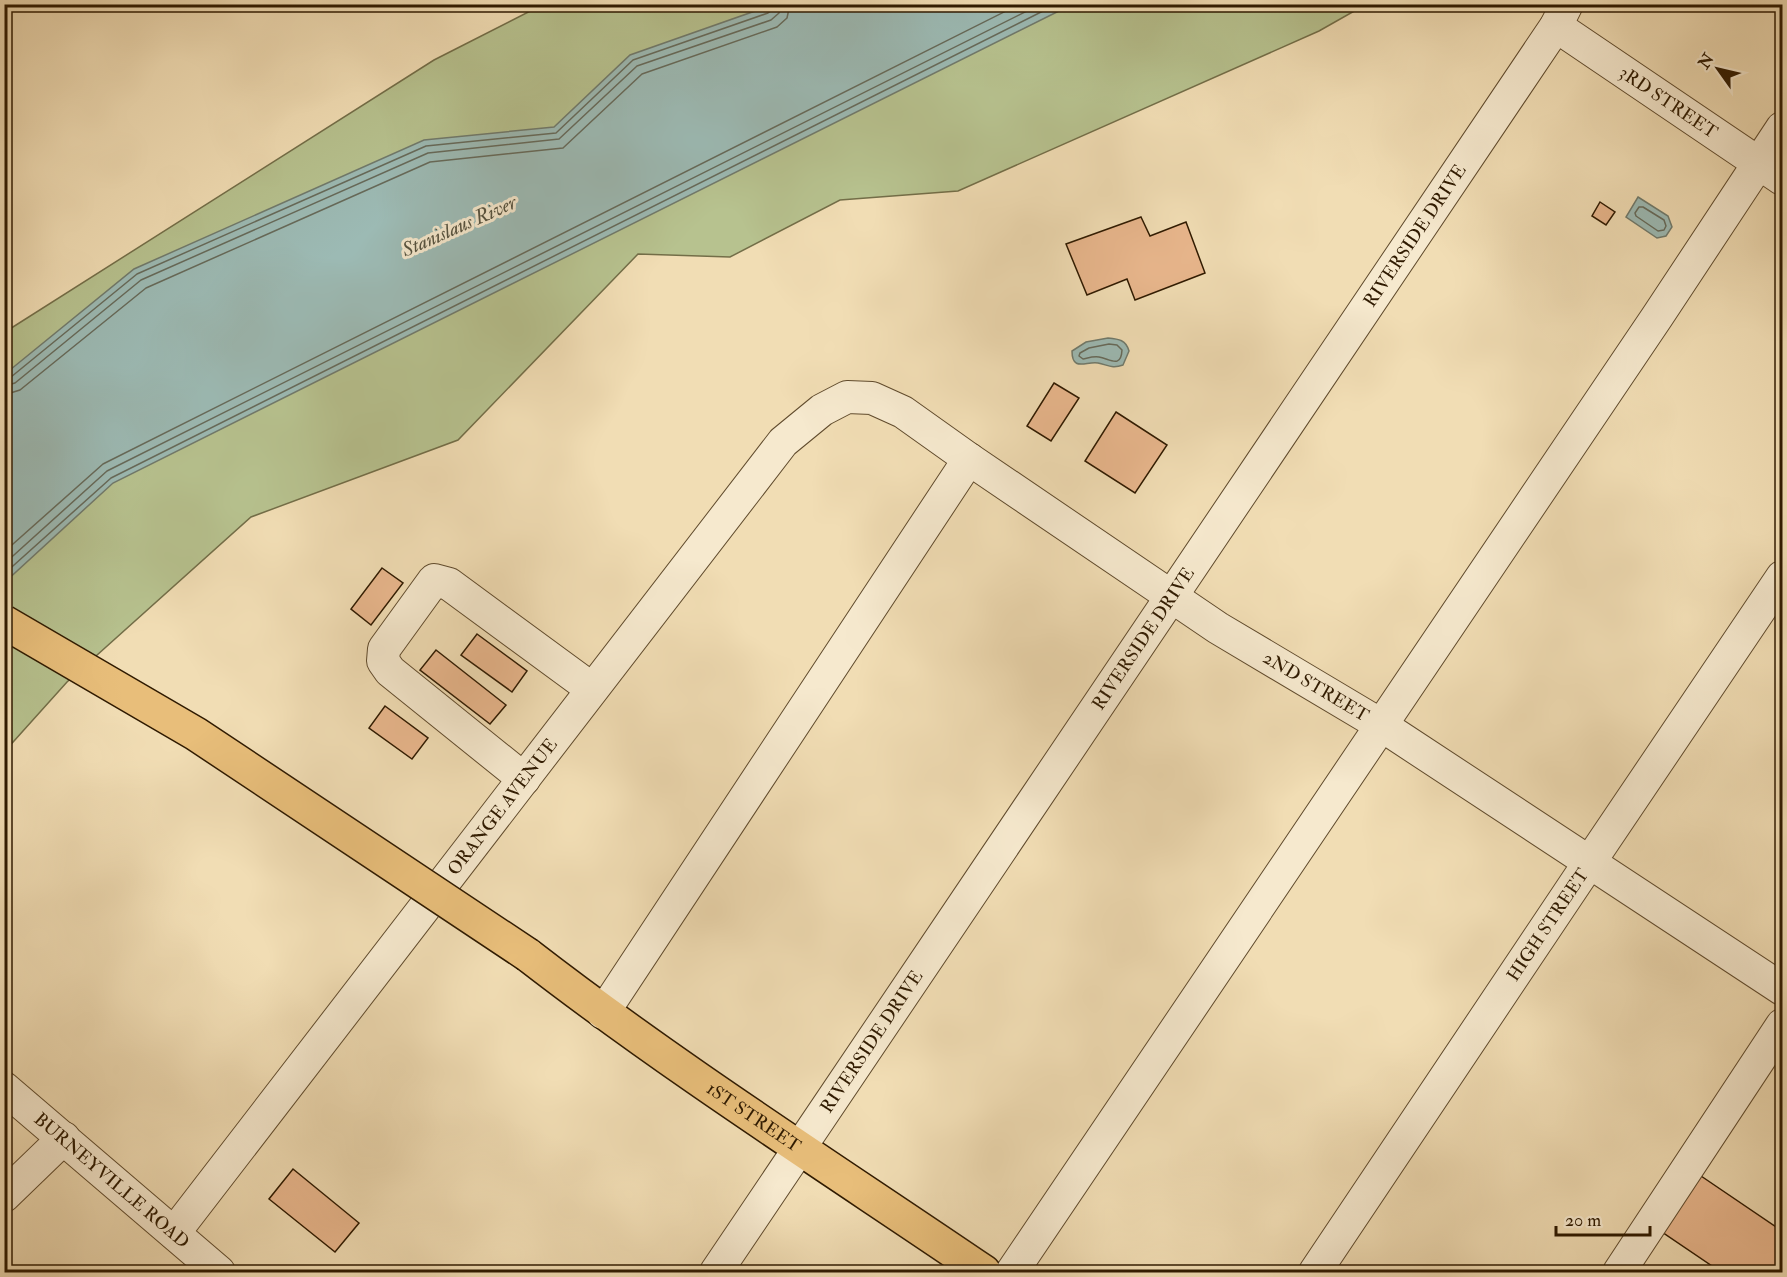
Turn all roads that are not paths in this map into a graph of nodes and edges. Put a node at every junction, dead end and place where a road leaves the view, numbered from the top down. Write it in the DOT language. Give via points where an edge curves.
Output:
graph roads {
  1 [pos="1562,15"];
  2 [pos="1782,128"];
  3 [pos="1770,171"];
  4 [pos="847,397"];
  5 [pos="969,459"];
  6 [pos="1782,578"];
  7 [pos="1172,597"];
  8 [pos="4,622"];
  9 [pos="592,689"];
  10 [pos="1381,725"];
  11 [pos="524,779"];
  12 [pos="1589,862"];
  13 [pos="1782,990"];
  14 [pos="603,1013"];
  15 [pos="1782,1024"];
  16 [pos="4,1088"];
  17 [pos="64,1138"];
  18 [pos="800,1148"];
  19 [pos="4,1196"];
  20 [pos="174,1233"];
  21 [pos="217,1272"];
  22 [pos="716,1272"];
  23 [pos="984,1272"];
  24 [pos="1012,1272"];
  25 [pos="1315,1272"];
  26 [pos="1619,1272"];
  1 -- 3 [label="street, 3RD STREET"];
  1 -- 7 [label="street, RIVERSIDE DRIVE"];
  2 -- 3 [label="street"];
  3 -- 10 [label="street" via="1657,317"];
  4 -- 5 [label="street, 2ND STREET" via="872,398 903,412"];
  4 -- 9 [label="street, ORANGE AVENUE" via="822,410 783,442"];
  5 -- 7 [label="street, 2ND STREET"];
  5 -- 14 [label="street"];
  6 -- 12 [label="street, HIGH STREET"];
  7 -- 10 [label="street, 2ND STREET"];
  7 -- 18 [label="street, RIVERSIDE DRIVE"];
  8 -- 14 [label="main road, 1ST STREET, bridge" via="196,734 528,955"];
  9 -- 11 [label="street, ORANGE AVENUE"];
  9 -- 11 [label="street" via="449,584 434,580 384,649 384,661 390,671"];
  10 -- 12 [label="street, 2ND STREET"];
  10 -- 24 [label="street"];
  11 -- 20 [label="street, ORANGE AVENUE"];
  12 -- 13 [label="street, 2ND STREET"];
  12 -- 25 [label="street, HIGH STREET"];
  14 -- 18 [label="main road, 1ST STREET"];
  15 -- 26 [label="street"];
  16 -- 17 [label="street, BURNEYVILLE ROAD"];
  17 -- 19 [label="street"];
  17 -- 20 [label="street, BURNEYVILLE ROAD"];
  18 -- 22 [label="street, RIVERSIDE DRIVE"];
  18 -- 23 [label="main road, 1ST STREET"];
  20 -- 21 [label="street, BURNEYVILLE ROAD"];
}
